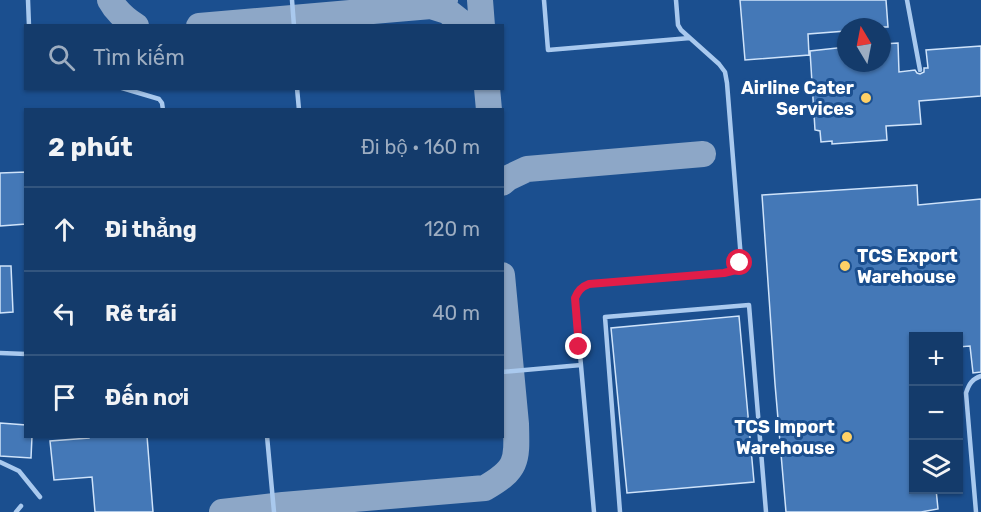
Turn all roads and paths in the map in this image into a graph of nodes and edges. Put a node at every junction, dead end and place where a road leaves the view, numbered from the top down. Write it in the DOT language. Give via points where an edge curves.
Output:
graph roads {
  1 [pos="27,0"];
  2 [pos="292,0"];
  3 [pos="543,0"];
  4 [pos="676,0"];
  5 [pos="907,0"];
  6 [pos="29,24"];
  7 [pos="294,24"];
  8 [pos="690,38"];
  9 [pos="920,70"];
  10 [pos="129,90"];
  11 [pos="297,90"];
  12 [pos="163,108"];
  13 [pos="299,108"];
  14 [pos="0,353"];
  15 [pos="24,354"];
  16 [pos="581,365"];
  17 [pos="504,372"];
  18 [pos="981,376"];
  19 [pos="267,438"];
  20 [pos="0,462"];
  21 [pos="40,497"];
  22 [pos="21,506"];
  23 [pos="16,512"];
  24 [pos="274,512"];
  25 [pos="594,512"];
  26 [pos="620,512"];
  27 [pos="766,512"];
  28 [pos="976,512"];
  1 -- 6 [label="lane"];
  2 -- 7 [label="lane"];
  3 -- 8 [label="lane" via="548,50"];
  4 -- 8 [label="lane" via="678,25"];
  5 -- 9 [label="lane"];
  8 -- 16 [label="lane" via="725,72 740,263 736,270 724,273 582,287 575,298"];
  10 -- 12 [label="lane" via="159,99"];
  11 -- 13 [label="lane"];
  14 -- 15 [label="lane"];
  16 -- 17 [label="lane"];
  16 -- 25 [label="lane"];
  18 -- 28 [label="lane" via="974,378 966,393"];
  19 -- 24 [label="lane"];
  20 -- 21 [label="lane" via="19,471"];
  22 -- 23 [label="lane"];
  26 -- 27 [label="lane" via="605,317 749,305"];
}
